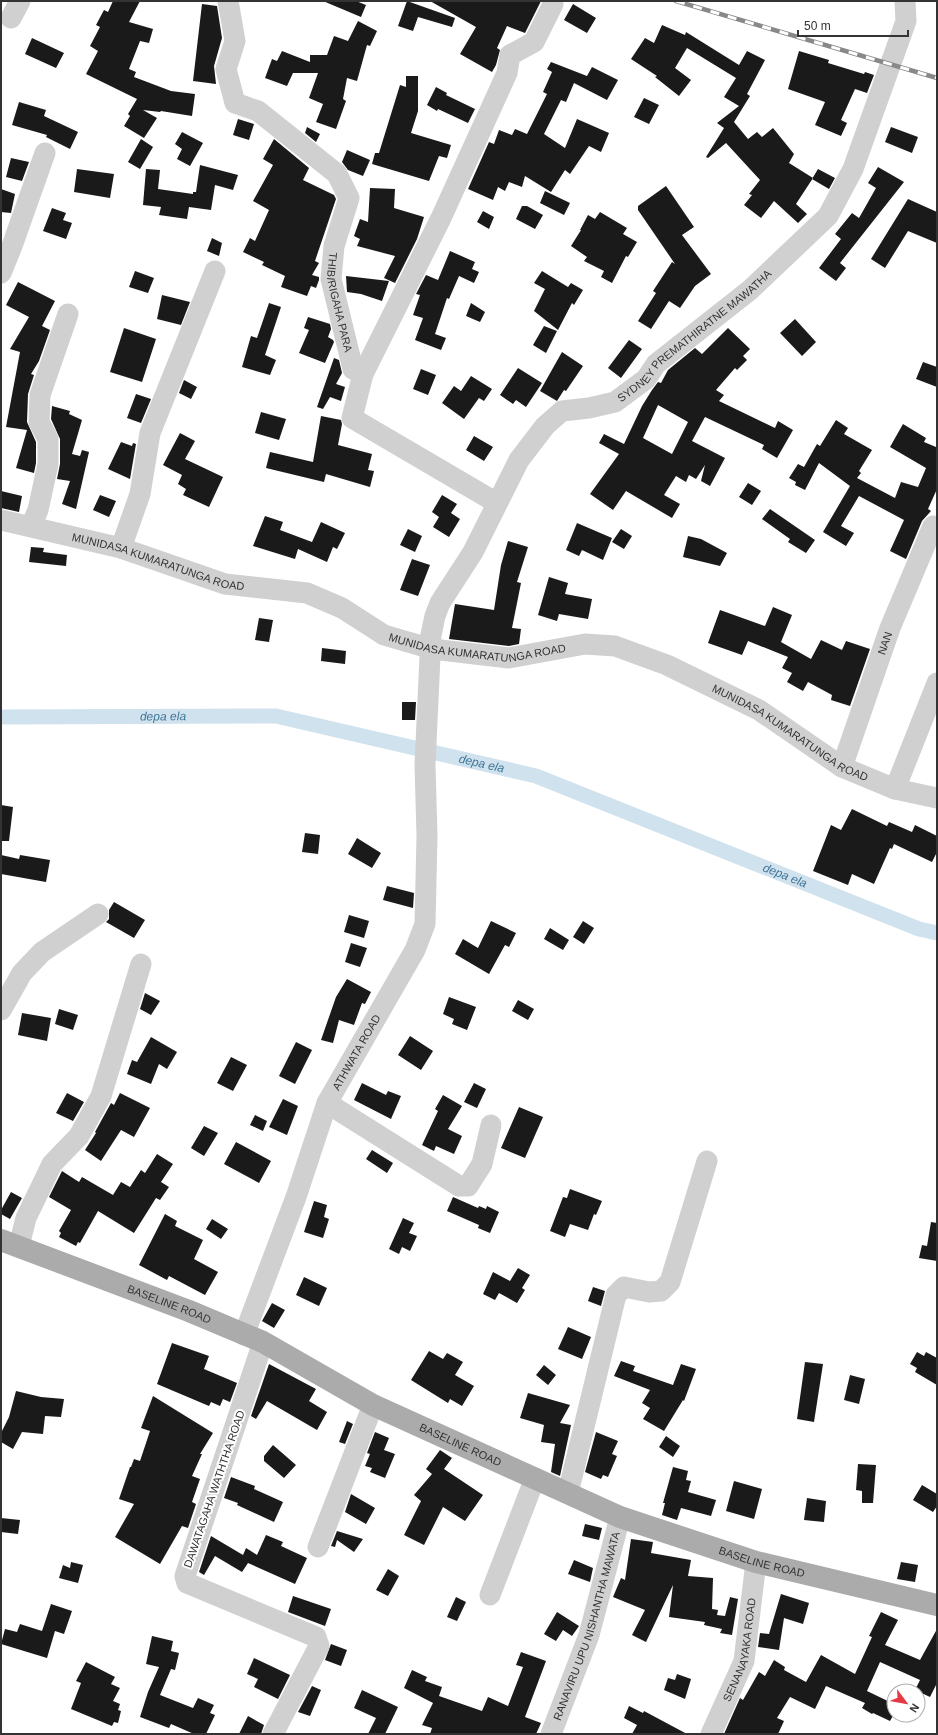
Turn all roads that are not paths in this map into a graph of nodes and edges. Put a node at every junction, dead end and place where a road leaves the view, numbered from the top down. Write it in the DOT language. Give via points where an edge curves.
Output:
graph roads {
  1 [pos="228,1"];
  2 [pos="905,1"];
  3 [pos="553,4"];
  4 [pos="45,153"];
  5 [pos="215,271"];
  6 [pos="1,273"];
  7 [pos="68,314"];
  8 [pos="363,374"];
  9 [pos="497,503"];
  10 [pos="1,520"];
  11 [pos="31,526"];
  12 [pos="937,528"];
  13 [pos="121,548"];
  14 [pos="432,649"];
  15 [pos="937,683"];
  16 [pos="427,736"];
  17 [pos="842,767"];
  18 [pos="895,789"];
  19 [pos="937,798"];
  20 [pos="98,914"];
  21 [pos="141,964"];
  22 [pos="1,1010"];
  23 [pos="327,1103"];
  24 [pos="491,1125"];
  25 [pos="707,1161"];
  26 [pos="10,1243"];
  27 [pos="254,1339"];
  28 [pos="373,1405"];
  29 [pos="535,1478"];
  30 [pos="568,1493"];
  31 [pos="620,1516"];
  32 [pos="318,1547"];
  33 [pos="756,1562"];
  34 [pos="490,1595"];
  35 [pos="937,1605"];
  36 [pos="273,1734"];
  37 [pos="551,1734"];
  38 [pos="711,1734"];
  1 -- 8 [label="street, THIBIRIGAHA PARA" via="235,41 226,69 235,104 258,111 337,174 349,198 334,246 331,279 353,369"];
  2 -- 9 [label="street, SYDNEY PREMATHIRATNE MAWATHA" via="906,21 853,169 828,216 750,290 656,364 646,379 615,402 562,411 545,426 519,460"];
  3 -- 8 [label="street" via="534,42 510,55 507,72 441,218"];
  4 -- 6 [label="street"];
  5 -- 13 [label="street" via="150,433 140,494"];
  7 -- 11 [label="street" via="40,395 40,422 48,439 48,464 38,510"];
  8 -- 9 [label="street" via="352,418"];
  9 -- 14 [label="street, SYDNEY PREMATHIRATNE MAWATHA" via="469,558 440,603 431,635"];
  10 -- 11 [label="street, MUNIDASA KUMARATUNGA ROAD"];
  11 -- 13 [label="street, MUNIDASA KUMARATUNGA ROAD"];
  12 -- 17 [label="street, NAN" via="933,526 890,628"];
  13 -- 14 [label="street, MUNIDASA KUMARATUNGA ROAD" via="225,584 307,593 342,608 384,635"];
  14 -- 16 [label="street, SYDNEY PREMATHIRATNE MAWATHA"];
  14 -- 17 [label="street, MUNIDASA KUMARATUNGA ROAD" via="509,658 585,644 615,646 667,664 759,710"];
  15 -- 18 [label="street"];
  16 -- 23 [label="street, ATHWATA ROAD" via="425,924 415,950"];
  17 -- 18 [label="street, MUNIDASA KUMARATUNGA ROAD"];
  18 -- 19 [label="street, MUNIDASA KUMARATUNGA ROAD"];
  20 -- 22 [label="street" via="42,952 22,974"];
  21 -- 26 [label="street" via="101,1096 79,1136 52,1164 26,1218"];
  23 -- 24 [label="street" via="459,1186 468,1186 482,1164"];
  23 -- 27 [label="street, ATHWATA ROAD"];
  25 -- 30 [label="street" via="670,1282 661,1291 649,1292 624,1287 616,1295"];
  26 -- 27 [label="main road, BASELINE ROAD" via="189,1311"];
  27 -- 28 [label="main road, BASELINE ROAD"];
  27 -- 36 [label="street, DAWATAGAHA WATHTHA ROAD" via="185,1576 187,1583 316,1637 319,1646"];
  28 -- 29 [label="main road, BASELINE ROAD"];
  28 -- 32 [label="street"];
  29 -- 30 [label="main road, BASELINE ROAD"];
  29 -- 34 [label="street"];
  30 -- 31 [label="main road, BASELINE ROAD"];
  31 -- 33 [label="main road, BASELINE ROAD"];
  31 -- 37 [label="street, RANAVIRU UPU NISHANTHA MAWATA" via="589,1635"];
  33 -- 35 [label="main road, BASELINE ROAD"];
  33 -- 38 [label="street, SENANAYAKA ROAD" via="744,1661"];
}
